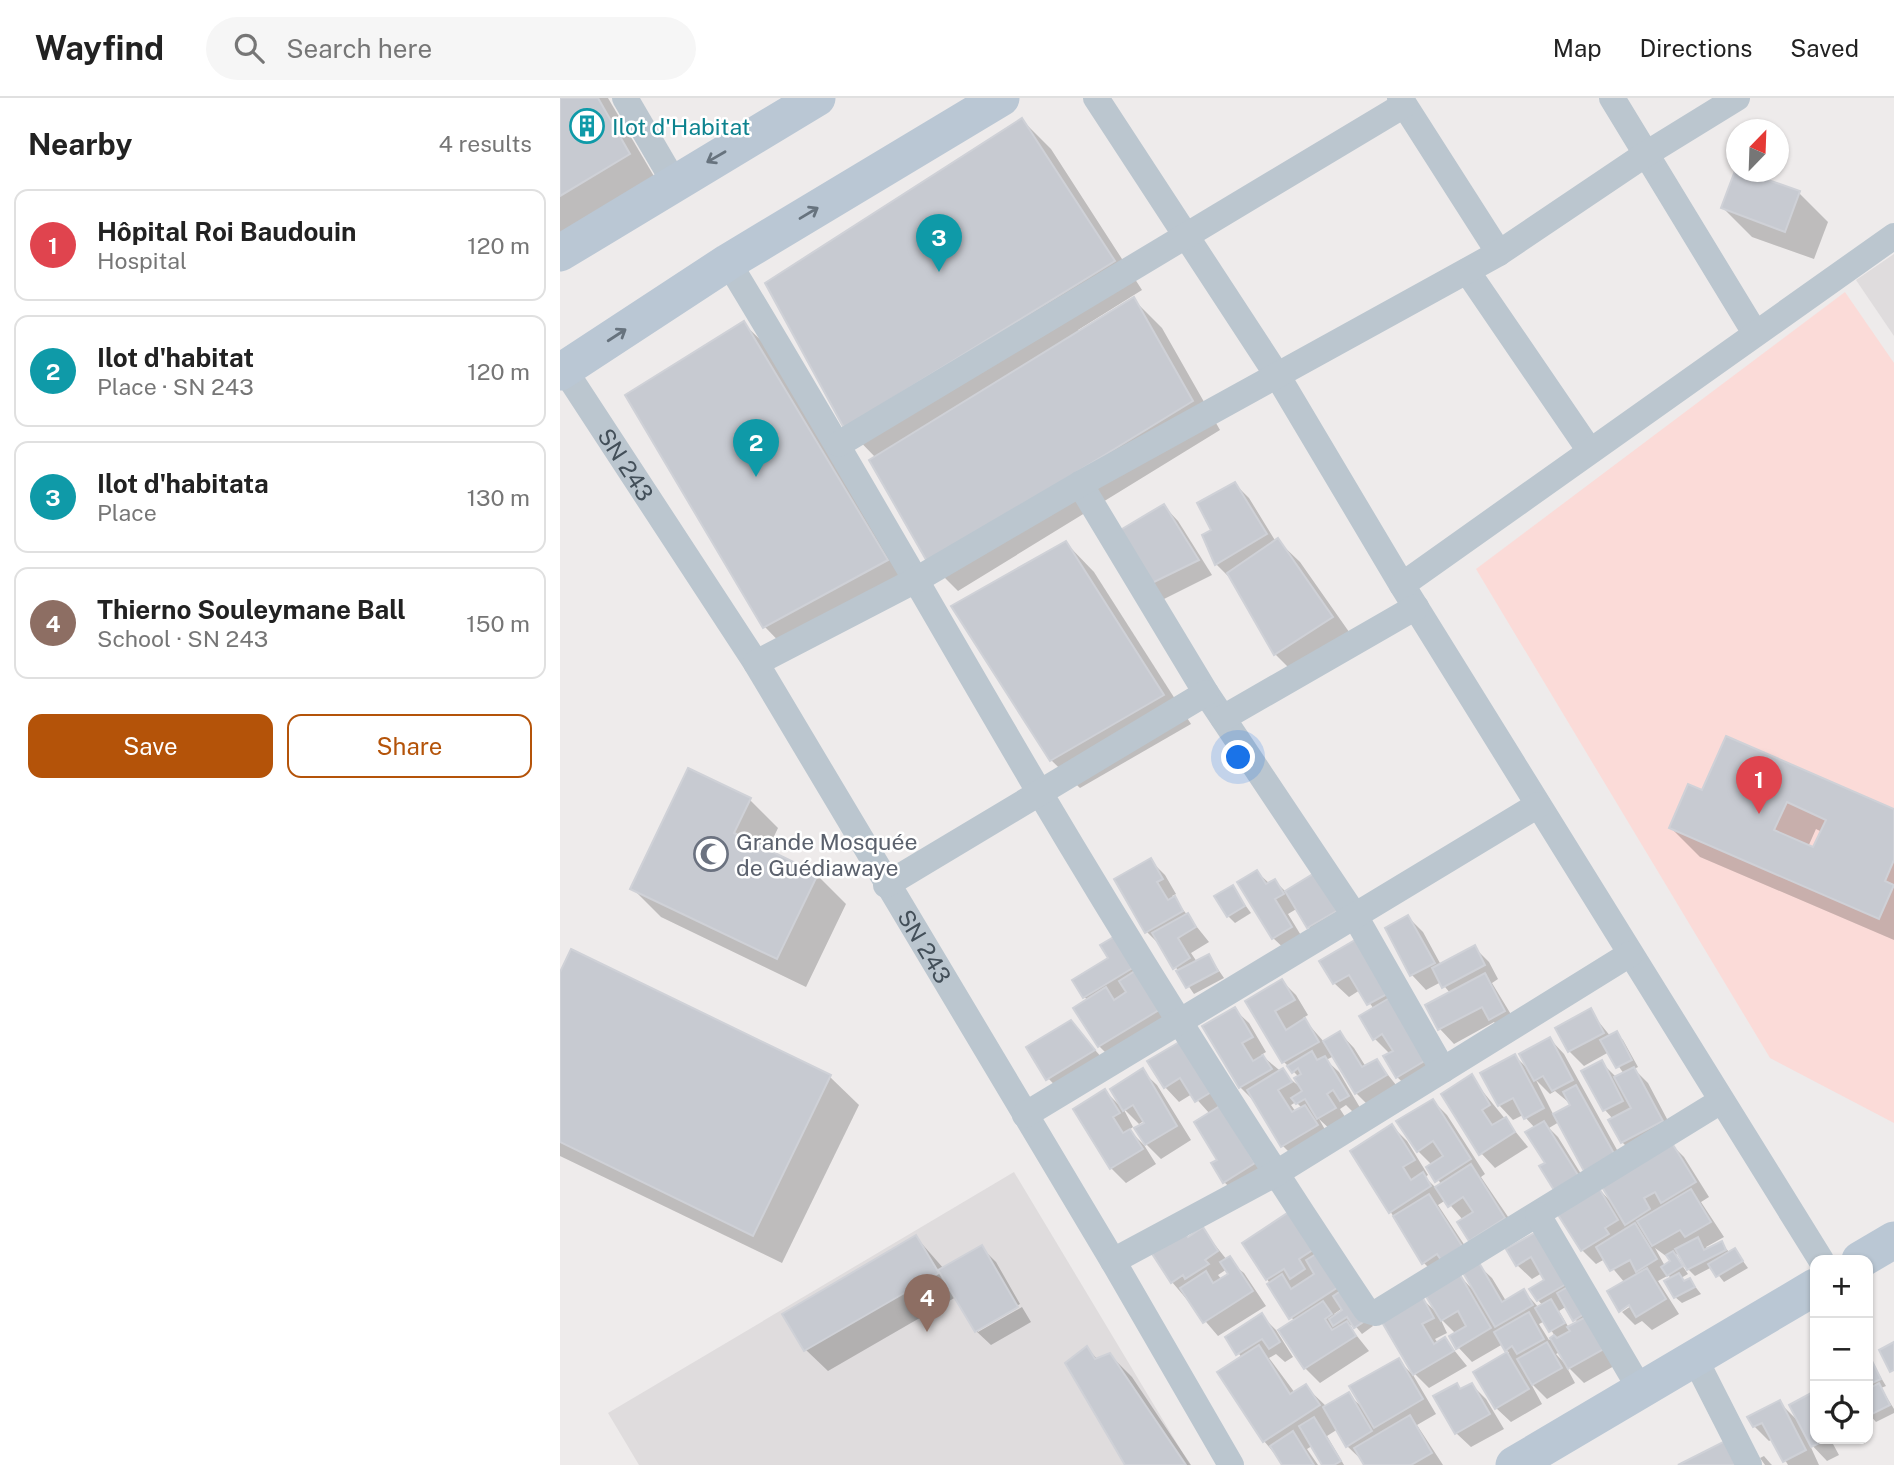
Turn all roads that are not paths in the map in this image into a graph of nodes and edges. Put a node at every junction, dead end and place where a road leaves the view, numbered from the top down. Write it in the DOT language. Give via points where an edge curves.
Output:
graph roads {
  1 [pos="625,98"];
  2 [pos="817,98"];
  3 [pos="1096,98"];
  4 [pos="1612,98"];
  5 [pos="1737,98"];
  6 [pos="1402,101"];
  7 [pos="979,103"];
  8 [pos="1646,154"];
  9 [pos="674,182"];
  10 [pos="1185,234"];
  11 [pos="1894,236"];
  12 [pos="560,253"];
  13 [pos="1499,253"];
  14 [pos="728,262"];
  15 [pos="1467,271"];
  16 [pos="1755,333"];
  17 [pos="561,368"];
  18 [pos="1277,375"];
  19 [pos="839,444"];
  20 [pos="1590,451"];
  21 [pos="1080,484"];
  22 [pos="916,580"];
  23 [pos="1409,596"];
  24 [pos="756,663"];
  25 [pos="1206,693"];
  26 [pos="1223,718"];
  27 [pos="1039,791"];
  28 [pos="1538,805"];
  29 [pos="886,885"];
  30 [pos="1355,916"];
  31 [pos="1630,954"];
  32 [pos="1181,1022"];
  33 [pos="1443,1070"];
  34 [pos="1721,1101"];
  35 [pos="1025,1115"];
  36 [pos="1275,1174"];
  37 [pos="1538,1215"];
  38 [pos="1894,1240"];
  39 [pos="1818,1255"];
  40 [pos="1868,1255"];
  41 [pos="1113,1261"];
  42 [pos="1810,1290"];
  43 [pos="1694,1357"];
  44 [pos="1640,1389"];
  45 [pos="1231,1465"];
  46 [pos="1514,1465"];
  47 [pos="1749,1465"];
  1 -- 9 [label="street"];
  2 -- 9 [label="street, one-way"];
  3 -- 10 [label="street"];
  4 -- 8 [label="street"];
  5 -- 8 [label="street"];
  6 -- 10 [label="street"];
  6 -- 13 [label="street"];
  14 -- 7 [label="street, one-way"];
  8 -- 13 [label="street"];
  8 -- 16 [label="street"];
  9 -- 12 [label="street"];
  10 -- 18 [label="street"];
  10 -- 19 [label="street"];
  11 -- 16 [label="street"];
  13 -- 15 [label="street"];
  17 -- 14 [label="street, one-way"];
  14 -- 19 [label="street"];
  15 -- 18 [label="street"];
  15 -- 20 [label="street"];
  16 -- 20 [label="street"];
  17 -- 24 [label="street, SN 243"];
  18 -- 21 [label="street"];
  18 -- 23 [label="street"];
  19 -- 22 [label="street"];
  20 -- 23 [label="street"];
  21 -- 22 [label="street"];
  21 -- 25 [label="street"];
  22 -- 24 [label="street"];
  22 -- 27 [label="street"];
  23 -- 26 [label="street"];
  23 -- 28 [label="street"];
  24 -- 29 [label="street, SN 243"];
  25 -- 26 [label="street"];
  25 -- 27 [label="street"];
  26 -- 30 [label="street"];
  27 -- 29 [label="street"];
  27 -- 32 [label="street"];
  28 -- 30 [label="street"];
  28 -- 31 [label="street"];
  29 -- 35 [label="street, SN 243"];
  30 -- 32 [label="street"];
  30 -- 33 [label="street"];
  31 -- 33 [label="street"];
  31 -- 34 [label="street"];
  32 -- 35 [label="street"];
  32 -- 36 [label="street"];
  33 -- 36 [label="street"];
  34 -- 37 [label="street"];
  34 -- 39 [label="street"];
  35 -- 41 [label="street, SN 243"];
  36 -- 37 [label="street" via="1371,1313"];
  36 -- 41 [label="street"];
  37 -- 44 [label="street"];
  38 -- 40 [label="street"];
  41 -- 45 [label="street, SN 243"];
  42 -- 43 [label="street"];
  43 -- 44 [label="street"];
  43 -- 47 [label="street"];
  44 -- 46 [label="street"];
}
